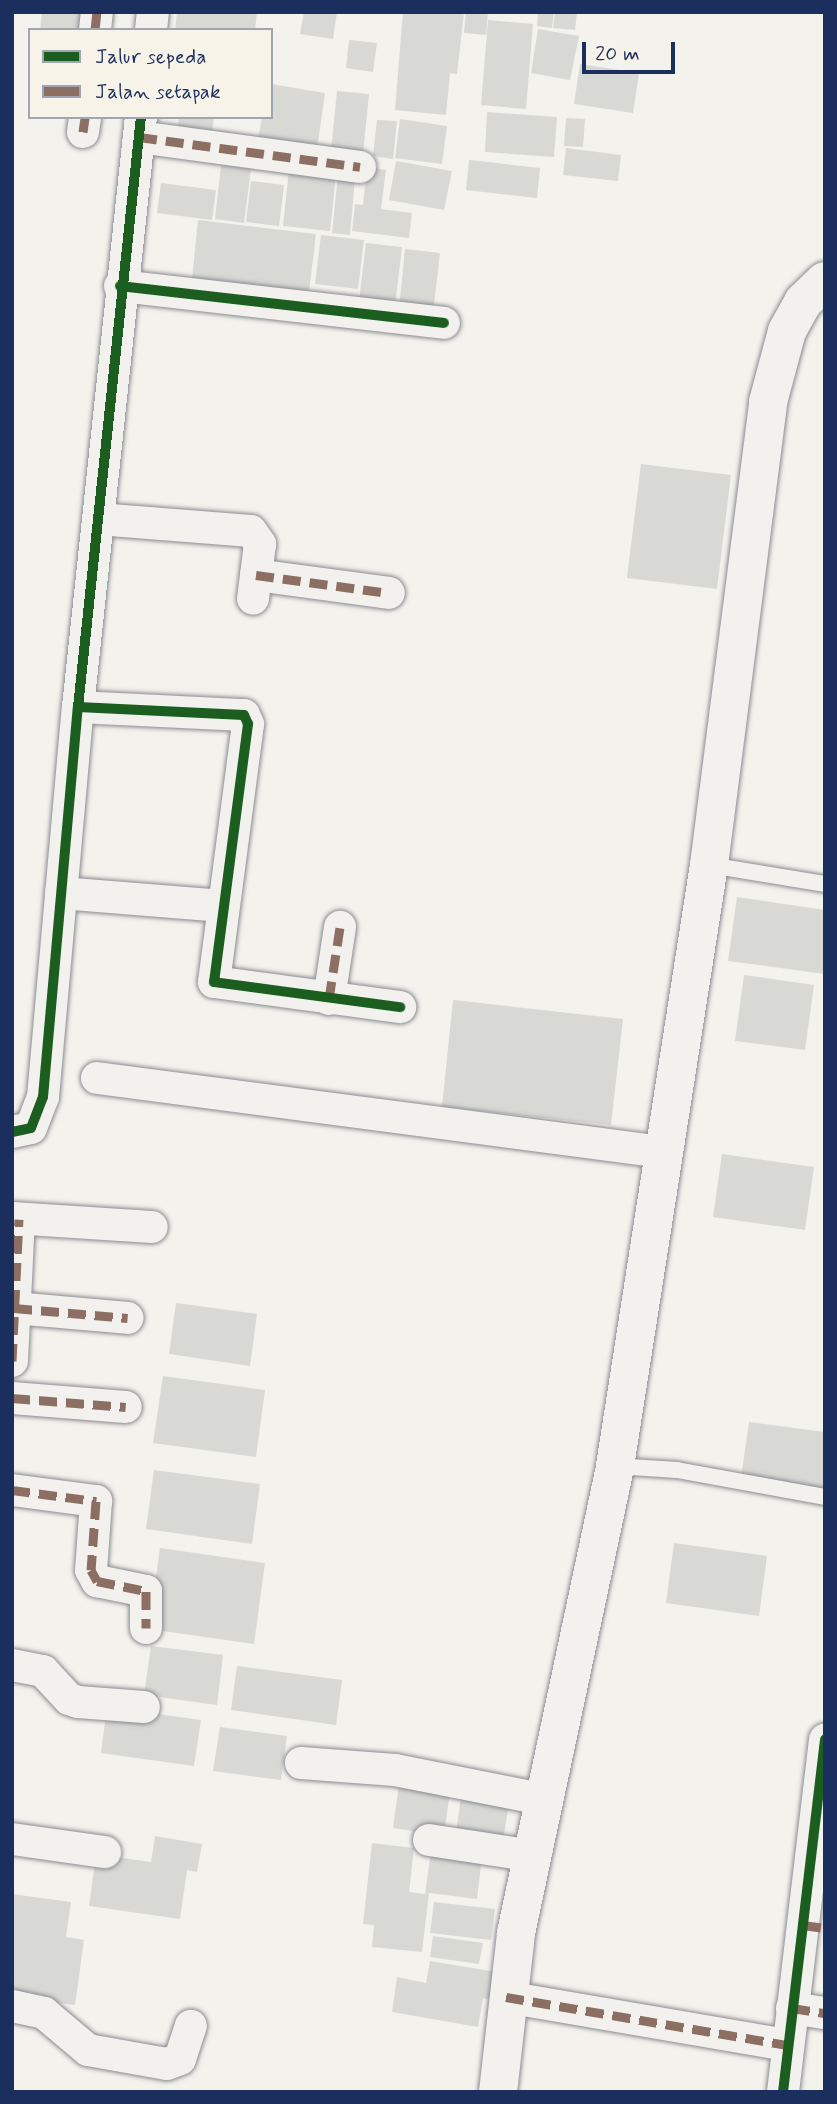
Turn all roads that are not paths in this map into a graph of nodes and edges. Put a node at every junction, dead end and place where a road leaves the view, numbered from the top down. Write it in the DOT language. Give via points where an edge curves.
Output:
graph roads {
  1 [pos="140,127"];
  2 [pos="360,167"];
  3 [pos="825,281"];
  4 [pos="121,286"];
  5 [pos="444,323"];
  6 [pos="98,519"];
  7 [pos="388,593"];
  8 [pos="78,707"];
  9 [pos="709,864"];
  10 [pos="825,884"];
  11 [pos="61,893"];
  12 [pos="222,906"];
  13 [pos="340,927"];
  14 [pos="329,999"];
  15 [pos="400,1007"];
  16 [pos="97,1078"];
  17 [pos="12,1132"];
  18 [pos="663,1152"];
  19 [pos="16,1219"];
  20 [pos="152,1227"];
  21 [pos="14,1308"];
  22 [pos="128,1318"];
  23 [pos="12,1361"];
  24 [pos="12,1398"];
  25 [pos="126,1407"];
  26 [pos="615,1466"];
  27 [pos="12,1490"];
  28 [pos="825,1497"];
  29 [pos="146,1628"];
  30 [pos="12,1665"];
  31 [pos="144,1707"];
  32 [pos="825,1739"];
  33 [pos="301,1763"];
  34 [pos="542,1798"];
  35 [pos="12,1839"];
  36 [pos="429,1840"];
  37 [pos="105,1852"];
  38 [pos="534,1856"];
  39 [pos="814,1927"];
  40 [pos="506,1997"];
  41 [pos="12,2006"];
  42 [pos="792,2008"];
  43 [pos="825,2013"];
  44 [pos="191,2026"];
  45 [pos="788,2045"];
  46 [pos="498,2092"];
  47 [pos="783,2092"];
  1 -- 2 [label="street"];
  1 -- 4 [label="street"];
  3 -- 9 [label="main road" via="803,302 786,331 768,402"];
  4 -- 5 [label="street"];
  4 -- 6 [label="street"];
  6 -- 7 [label="street" via="251,531 260,544 255,587"];
  6 -- 8 [label="street"];
  8 -- 11 [label="street"];
  8 -- 12 [label="street" via="244,715 248,724"];
  9 -- 10 [label="lane"];
  9 -- 18 [label="main road"];
  11 -- 12 [label="street"];
  11 -- 17 [label="street" via="43,1097 31,1128"];
  12 -- 14 [label="street" via="214,982"];
  13 -- 14 [label="street"];
  14 -- 15 [label="street"];
  16 -- 18 [label="street"];
  18 -- 26 [label="main road"];
  19 -- 20 [label="street"];
  19 -- 21 [label="street"];
  21 -- 22 [label="street"];
  21 -- 23 [label="street"];
  24 -- 25 [label="street"];
  26 -- 28 [label="lane" via="677,1470"];
  26 -- 34 [label="main road"];
  27 -- 29 [label="street" via="96,1501 91,1570 97,1581 146,1591"];
  30 -- 31 [label="street" via="43,1671 69,1699 78,1702"];
  32 -- 39 [label="street"];
  33 -- 34 [label="street" via="395,1770"];
  34 -- 38 [label="main road"];
  35 -- 37 [label="street"];
  36 -- 38 [label="street"];
  38 -- 40 [label="main road"];
  39 -- 42 [label="street"];
  40 -- 45 [label="street"];
  40 -- 46 [label="main road"];
  41 -- 44 [label="street" via="44,2013 88,2050 166,2064 180,2059"];
  42 -- 43 [label="street"];
  42 -- 45 [label="street"];
  45 -- 47 [label="street"];
}
